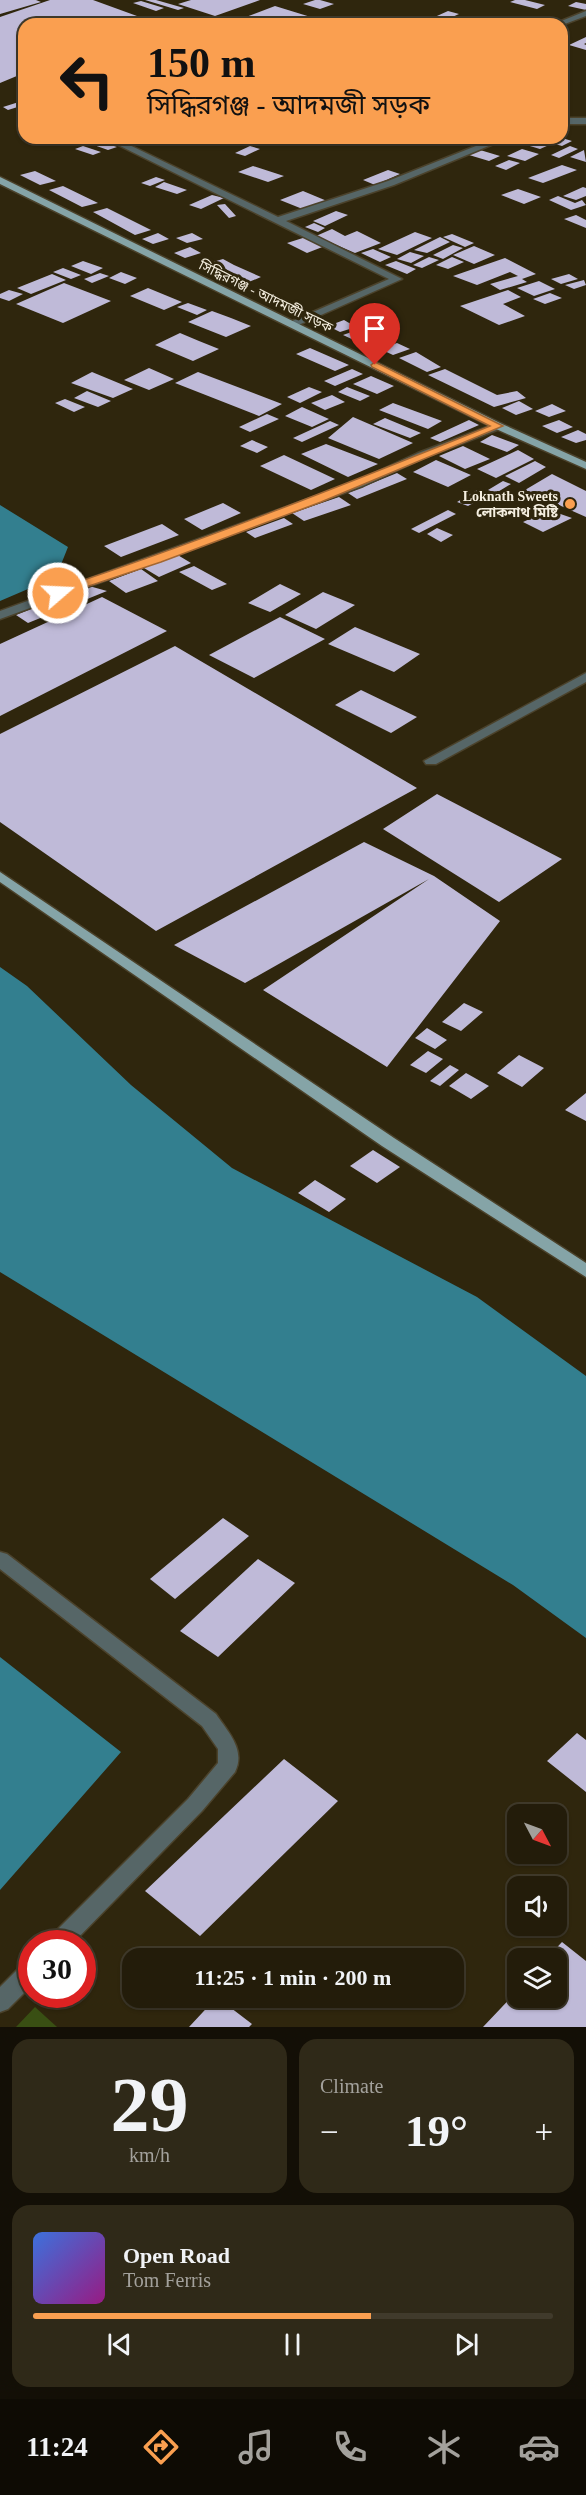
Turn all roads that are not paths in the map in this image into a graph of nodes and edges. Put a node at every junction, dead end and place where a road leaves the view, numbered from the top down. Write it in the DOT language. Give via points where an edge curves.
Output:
graph roads {
  1 [pos="586,13"];
  2 [pos="568,20"];
  3 [pos="568,121"];
  4 [pos="586,122"];
  5 [pos="120,144"];
  6 [pos="483,144"];
  7 [pos="0,180"];
  8 [pos="277,221"];
  9 [pos="294,324"];
  10 [pos="498,426"];
  11 [pos="586,466"];
  12 [pos="0,615"];
  13 [pos="586,677"];
  14 [pos="431,761"];
  15 [pos="0,876"];
  16 [pos="586,1271"];
  17 [pos="0,1559"];
  18 [pos="72,1930"];
  19 [pos="18,1984"];
  20 [pos="0,2002"];
  1 -- 2 [label="street"];
  3 -- 4 [label="street"];
  5 -- 8 [label="street"];
  6 -- 8 [label="street" via="391,183"];
  7 -- 9 [label="main road, সিদ্ধিরগঞ্জ - আদমজী সড়ক"];
  8 -- 9 [label="street" via="397,279"];
  9 -- 10 [label="main road, সিদ্ধিরগঞ্জ - আদমজী সড়ক"];
  10 -- 11 [label="main road, সিদ্ধিরগঞ্জ - আদমজী সড়ক"];
  10 -- 12 [label="street" via="359,484"];
  13 -- 14 [label="street"];
  15 -- 16 [label="main road" via="388,1142"];
  17 -- 18 [label="street" via="209,1720 228,1747 228,1766 195,1805"];
  19 -- 20 [label="street"];
}
